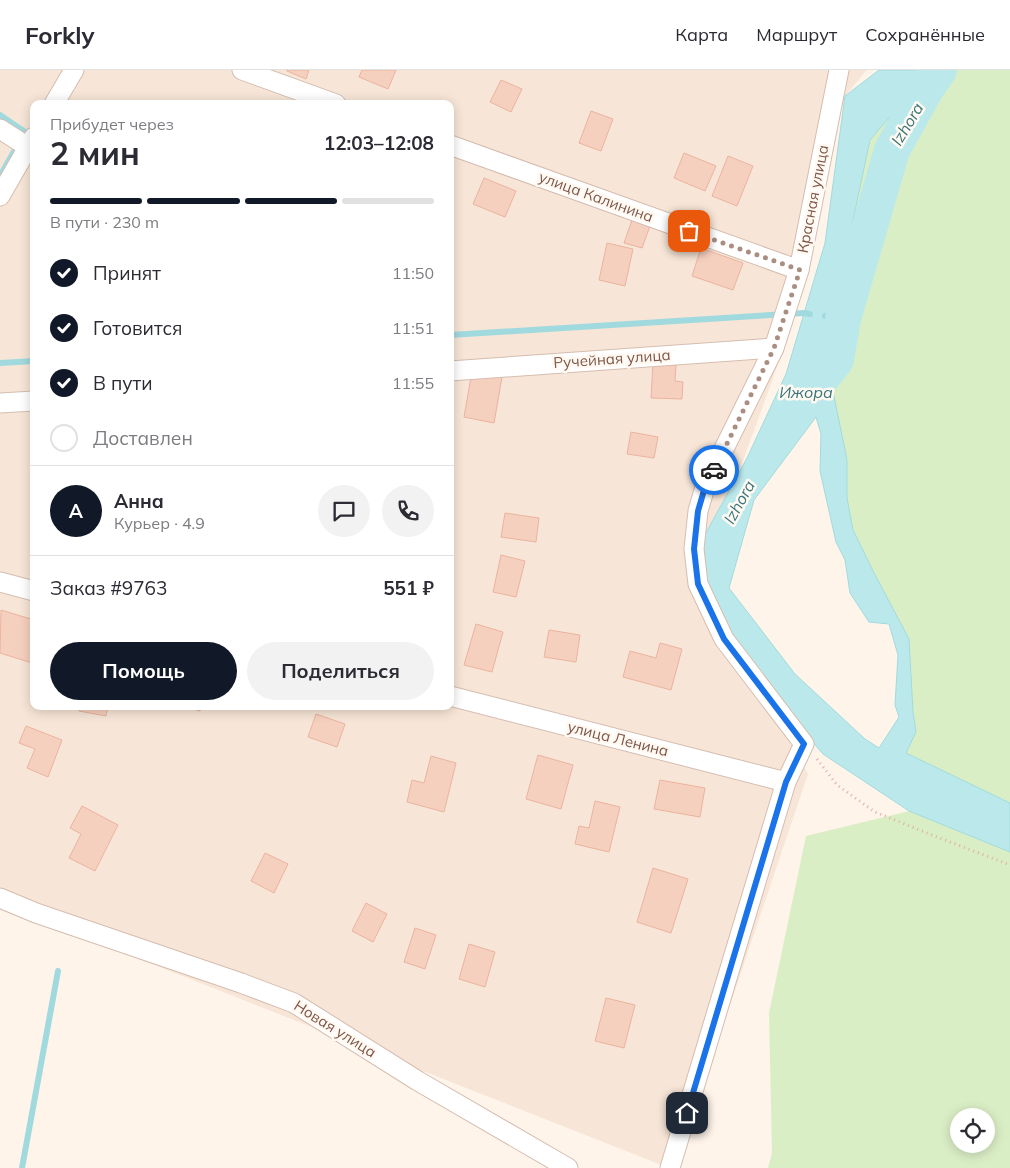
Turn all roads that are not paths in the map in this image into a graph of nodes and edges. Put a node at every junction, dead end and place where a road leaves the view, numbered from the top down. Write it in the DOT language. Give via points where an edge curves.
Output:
graph roads {
  1 [pos="74,70"];
  2 [pos="242,70"];
  3 [pos="839,70"];
  4 [pos="56,100"];
  5 [pos="325,100"];
  6 [pos="0,129"];
  7 [pos="30,142"];
  8 [pos="30,144"];
  9 [pos="454,146"];
  10 [pos="0,196"];
  11 [pos="800,270"];
  12 [pos="774,348"];
  13 [pos="454,371"];
  14 [pos="30,401"];
  15 [pos="0,403"];
  16 [pos="0,582"];
  17 [pos="30,590"];
  18 [pos="454,697"];
  19 [pos="786,782"];
  20 [pos="0,898"];
  21 [pos="568,1168"];
  22 [pos="670,1168"];
  1 -- 4 [label="street"];
  2 -- 5 [label="street"];
  3 -- 11 [label="street, Красная улица"];
  6 -- 7 [label="street"];
  8 -- 10 [label="street"];
  9 -- 11 [label="street, улица Калинина"];
  11 -- 12 [label="street, Красная улица"];
  12 -- 13 [label="street, Ручейная улица"];
  12 -- 19 [label="street, Красная улица" via="705,487 698,511 694,549 698,584 724,639 804,744"];
  14 -- 15 [label="street"];
  16 -- 17 [label="street"];
  18 -- 19 [label="street, улица Ленина"];
  19 -- 22 [label="street"];
  20 -- 21 [label="street, Новая улица" via="294,1003 418,1081"];
}
